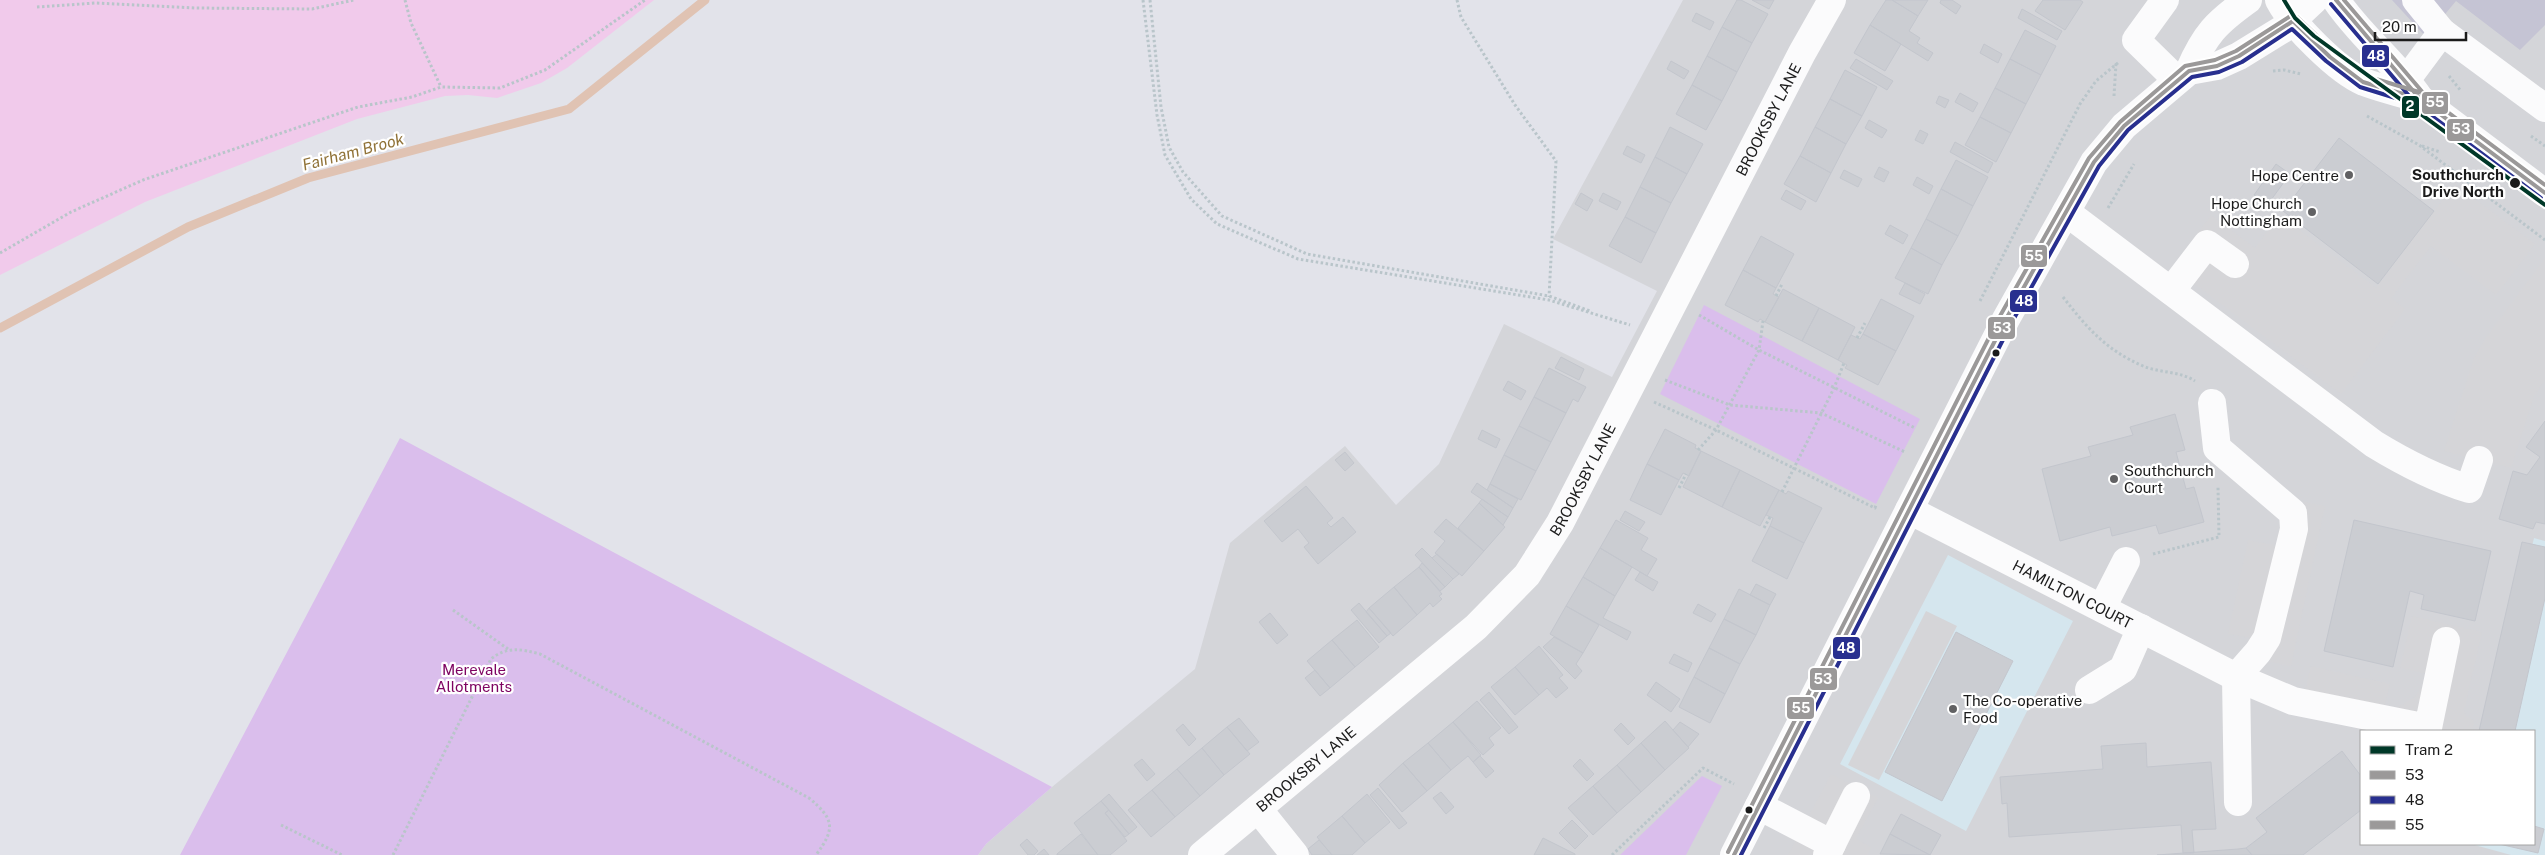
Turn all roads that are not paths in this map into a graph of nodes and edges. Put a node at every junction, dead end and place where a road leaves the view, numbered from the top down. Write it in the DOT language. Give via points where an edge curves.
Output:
graph roads {
  1 [pos="1832,0"];
  2 [pos="2165,0"];
  3 [pos="2248,0"];
  4 [pos="2314,0"];
  5 [pos="2336,0"];
  6 [pos="2416,0"];
  7 [pos="2286,11"];
  8 [pos="2442,32"];
  9 [pos="2183,76"];
  10 [pos="2413,89"];
  11 [pos="2545,108"];
  12 [pos="2545,193"];
  13 [pos="2066,212"];
  14 [pos="2235,264"];
  15 [pos="2171,291"];
  16 [pos="2212,403"];
  17 [pos="2479,460"];
  18 [pos="1909,510"];
  19 [pos="2126,561"];
  20 [pos="2102,608"];
  21 [pos="2141,628"];
  22 [pos="2446,641"];
  23 [pos="2236,676"];
  24 [pos="2089,690"];
  25 [pos="2436,730"];
  26 [pos="1856,796"];
  27 [pos="2238,802"];
  28 [pos="1759,806"];
  29 [pos="1258,809"];
  30 [pos="1830,849"];
  31 [pos="1202,855"];
  32 [pos="1295,855"];
  33 [pos="1734,855"];
  1 -- 29 [label="street, BROOKSBY LANE" via="1544,551 1510,595 1476,627"];
  2 -- 9 [label="street" via="2136,40"];
  3 -- 9 [label="street" via="2220,20 2200,45"];
  4 -- 7 [label="street"];
  5 -- 10 [label="street"];
  6 -- 8 [label="street"];
  7 -- 9 [label="street" via="2253,47 2217,66"];
  7 -- 10 [label="street" via="2330,57 2363,82"];
  8 -- 10 [label="street"];
  8 -- 11 [label="street"];
  9 -- 13 [label="street" via="2124,126 2094,162"];
  10 -- 12 [label="street"];
  13 -- 15 [label="street"];
  13 -- 18 [label="street" via="2006,319"];
  14 -- 15 [label="street" via="2208,244"];
  15 -- 17 [label="street" via="2374,444 2404,462 2435,478 2469,489"];
  16 -- 23 [label="street" via="2218,448 2293,513 2294,529 2266,638"];
  18 -- 20 [label="street, HAMILTON COURT"];
  18 -- 28 [label="street"];
  19 -- 20 [label="street"];
  20 -- 21 [label="street, HAMILTON COURT"];
  21 -- 23 [label="street, HAMILTON COURT"];
  21 -- 24 [label="street" via="2123,669"];
  22 -- 25 [label="street"];
  23 -- 25 [label="street, HAMILTON COURT" via="2293,701"];
  23 -- 27 [label="street"];
  26 -- 30 [label="street"];
  28 -- 30 [label="street"];
  28 -- 33 [label="street"];
  29 -- 31 [label="street, BROOKSBY LANE"];
  29 -- 32 [label="street"];
}
